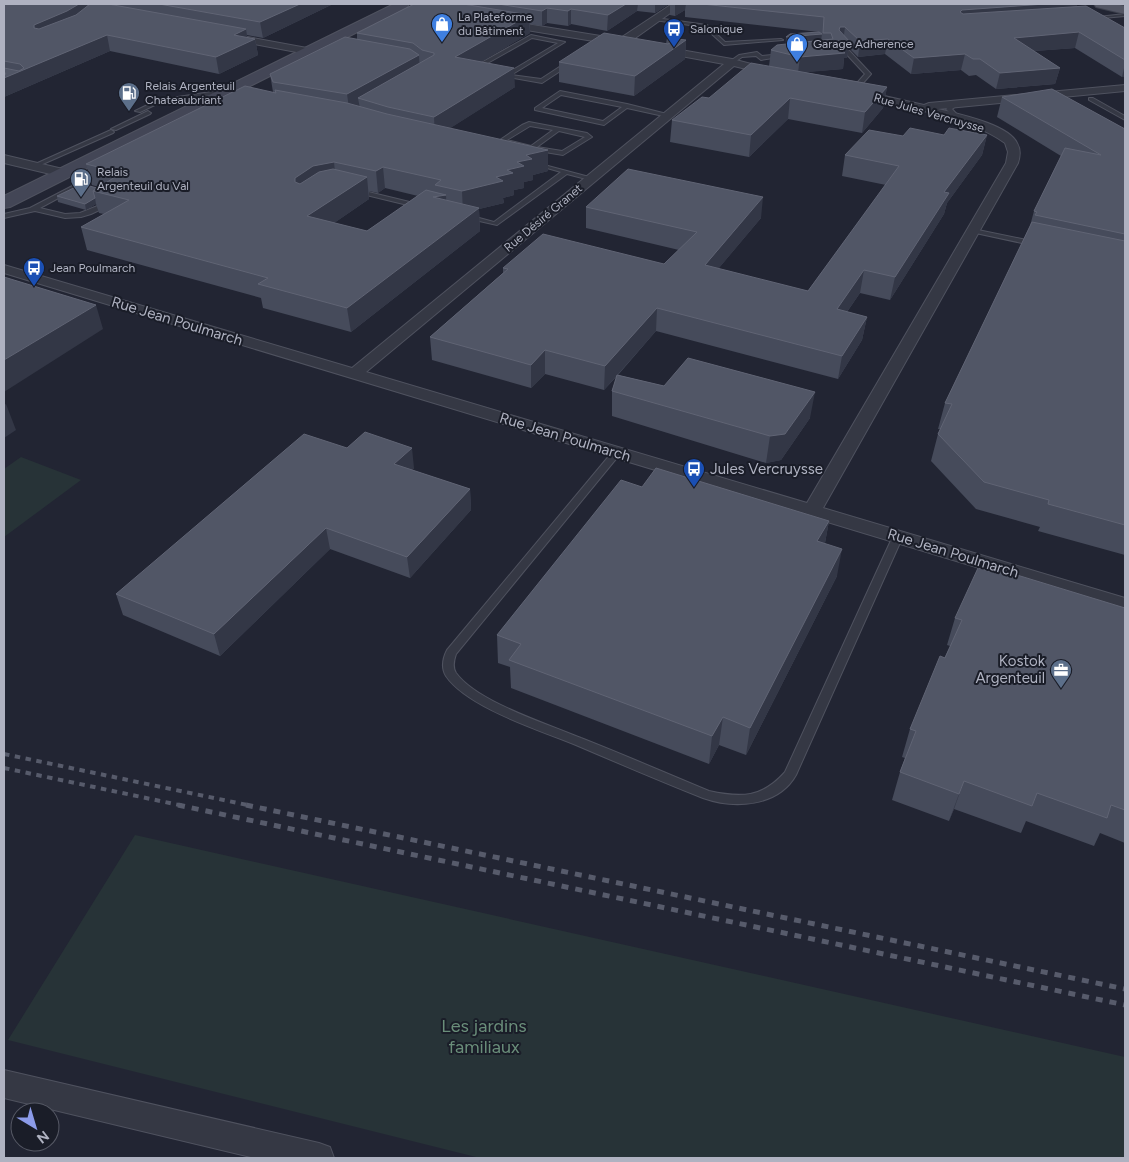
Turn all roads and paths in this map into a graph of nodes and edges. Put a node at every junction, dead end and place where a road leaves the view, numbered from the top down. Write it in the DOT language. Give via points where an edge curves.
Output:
graph roads {
  1 [pos="678,4"];
  2 [pos="1100,4"];
  3 [pos="404,5"];
  4 [pos="1125,10"];
  5 [pos="1125,15"];
  6 [pos="679,17"];
  7 [pos="1085,18"];
  8 [pos="656,19"];
  9 [pos="487,20"];
  10 [pos="672,21"];
  11 [pos="556,31"];
  12 [pos="219,34"];
  13 [pos="544,38"];
  14 [pos="605,40"];
  15 [pos="781,40"];
  16 [pos="622,42"];
  17 [pos="840,45"];
  18 [pos="594,47"];
  19 [pos="317,49"];
  20 [pos="789,55"];
  21 [pos="572,62"];
  22 [pos="732,62"];
  23 [pos="482,70"];
  24 [pos="498,74"];
  25 [pos="507,75"];
  26 [pos="788,76"];
  27 [pos="1125,88"];
  28 [pos="847,91"];
  29 [pos="231,93"];
  30 [pos="178,99"];
  31 [pos="1090,99"];
  32 [pos="627,106"];
  33 [pos="138,111"];
  34 [pos="956,111"];
  35 [pos="668,115"];
  36 [pos="1125,118"];
  37 [pos="116,122"];
  38 [pos="559,129"];
  39 [pos="113,130"];
  40 [pos="127,141"];
  41 [pos="532,148"];
  42 [pos="525,154"];
  43 [pos="4,159"];
  44 [pos="528,162"];
  45 [pos="34,166"];
  46 [pos="565,172"];
  47 [pos="64,173"];
  48 [pos="590,178"];
  49 [pos="80,185"];
  50 [pos="88,187"];
  51 [pos="345,189"];
  52 [pos="113,195"];
  53 [pos="5,201"];
  54 [pos="35,208"];
  55 [pos="430,208"];
  56 [pos="458,215"];
  57 [pos="4,216"];
  58 [pos="973,231"];
  59 [pos="1040,244"];
  60 [pos="4,269"];
  61 [pos="354,374"];
  62 [pos="617,452"];
  63 [pos="812,510"];
  64 [pos="898,536"];
  65 [pos="1125,605"];
  66 [pos="4,1084"];
  67 [pos="319,1158"];
  1 -- 8 [label="street"];
  2 -- 4 [label="main road"];
  3 -- 19 [label="main road"];
  5 -- 7 [label="lane"];
  6 -- 10 [label="lane"];
  8 -- 10 [label="lane"];
  8 -- 16 [label="street"];
  9 -- 11 [label="street"];
  10 -- 15 [label="lane" via="705,26 724,44"];
  11 -- 13 [label="lane"];
  11 -- 14 [label="street"];
  12 -- 19 [label="street"];
  13 -- 23 [label="lane" via="531,36 474,69"];
  13 -- 25 [label="lane" via="563,42"];
  14 -- 16 [label="street"];
  14 -- 18 [label="lane"];
  16 -- 22 [label="street"];
  17 -- 28 [label="lane" via="868,74"];
  19 -- 29 [label="main road"];
  20 -- 22 [label="lane" via="761,58 757,54 741,56"];
  21 -- 25 [label="lane" via="542,81"];
  22 -- 26 [label="street"];
  22 -- 35 [label="street, Rue Désiré Granet"];
  24 -- 25 [label="lane"];
  27 -- 34 [label="street"];
  28 -- 34 [label="street, Rue Jules Vercruysse" via="917,107"];
  29 -- 30 [label="lane"];
  29 -- 40 [label="main road"];
  30 -- 33 [label="lane" via="158,102"];
  30 -- 39 [label="lane"];
  31 -- 36 [label="lane"];
  32 -- 32 [label="lane" via="604,123 538,109 560,92"];
  32 -- 35 [label="lane"];
  34 -- 58 [label="street, Rue Jules Vercruysse" via="1010,141 1015,153"];
  35 -- 48 [label="street, Rue Désiré Granet"];
  37 -- 39 [label="lane"];
  38 -- 41 [label="lane"];
  38 -- 41 [label="lane" via="530,124 503,140"];
  38 -- 41 [label="lane" via="589,137 563,153"];
  39 -- 40 [label="lane"];
  39 -- 45 [label="lane"];
  40 -- 47 [label="main road"];
  41 -- 42 [label="lane"];
  43 -- 45 [label="street"];
  44 -- 46 [label="lane"];
  45 -- 47 [label="street"];
  46 -- 48 [label="lane"];
  46 -- 56 [label="lane" via="495,224"];
  47 -- 49 [label="lane" via="86,180"];
  47 -- 53 [label="main road"];
  48 -- 61 [label="street, Rue Désiré Granet"];
  49 -- 50 [label="lane"];
  49 -- 54 [label="lane"];
  51 -- 55 [label="lane"];
  52 -- 54 [label="lane" via="116,199 82,216 70,218"];
  54 -- 57 [label="lane"];
  58 -- 59 [label="lane"];
  58 -- 63 [label="street, Rue Jules Vercruysse"];
  60 -- 61 [label="street, Rue Jean Poulmarch"];
  61 -- 62 [label="street, Rue Jean Poulmarch"];
  62 -- 63 [label="street, Rue Jean Poulmarch"];
  62 -- 64 [label="lane" via="451,653 448,661 450,673 482,700 707,795 726,800 760,796 779,788 790,775"];
  63 -- 64 [label="street, Rue Jean Poulmarch"];
  64 -- 65 [label="street, Rue Jean Poulmarch"];
  66 -- 67 [label="street"];
}
